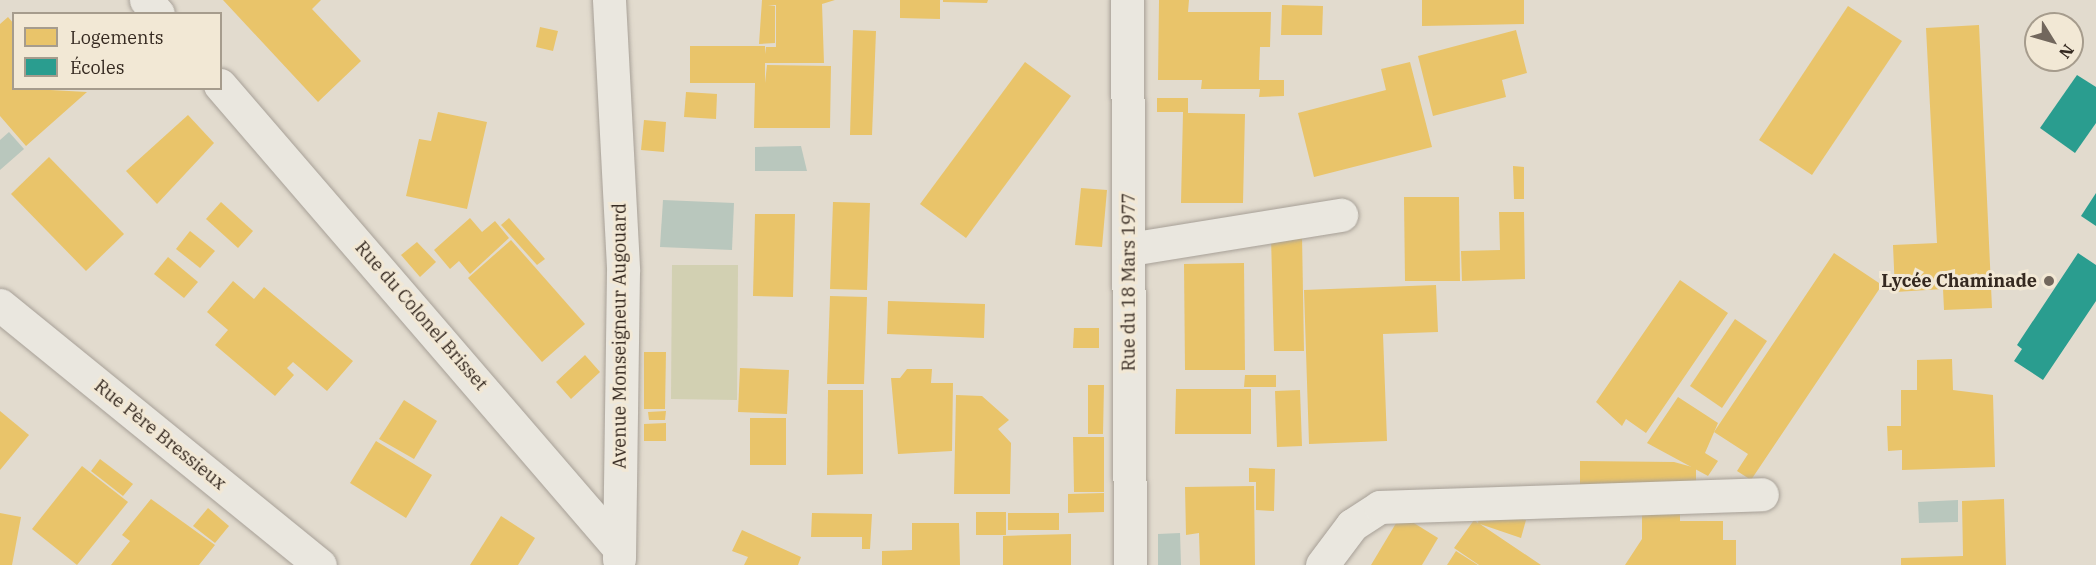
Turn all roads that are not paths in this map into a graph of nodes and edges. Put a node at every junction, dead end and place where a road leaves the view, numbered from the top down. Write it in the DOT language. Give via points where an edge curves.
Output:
graph roads {
  1 [pos="146,0"];
  2 [pos="609,0"];
  3 [pos="1127,0"];
  4 [pos="156,12"];
  5 [pos="222,88"];
  6 [pos="1341,215"];
  7 [pos="1130,249"];
  8 [pos="0,305"];
  9 [pos="1762,494"];
  10 [pos="619,556"];
  11 [pos="320,565"];
  12 [pos="1130,565"];
  13 [pos="1322,565"];
  1 -- 4 [label="street"];
  2 -- 10 [label="street, Avenue Monseigneur Augouard" via="623,272"];
  3 -- 7 [label="street, Rue du 18 Mars 1977"];
  5 -- 10 [label="street, Rue du Colonel Brisset"];
  6 -- 7 [label="street"];
  7 -- 12 [label="street, Rue du 18 Mars 1977"];
  8 -- 11 [label="street, Rue Père Bressieux"];
  9 -- 13 [label="street" via="1380,507 1352,525"];
}
